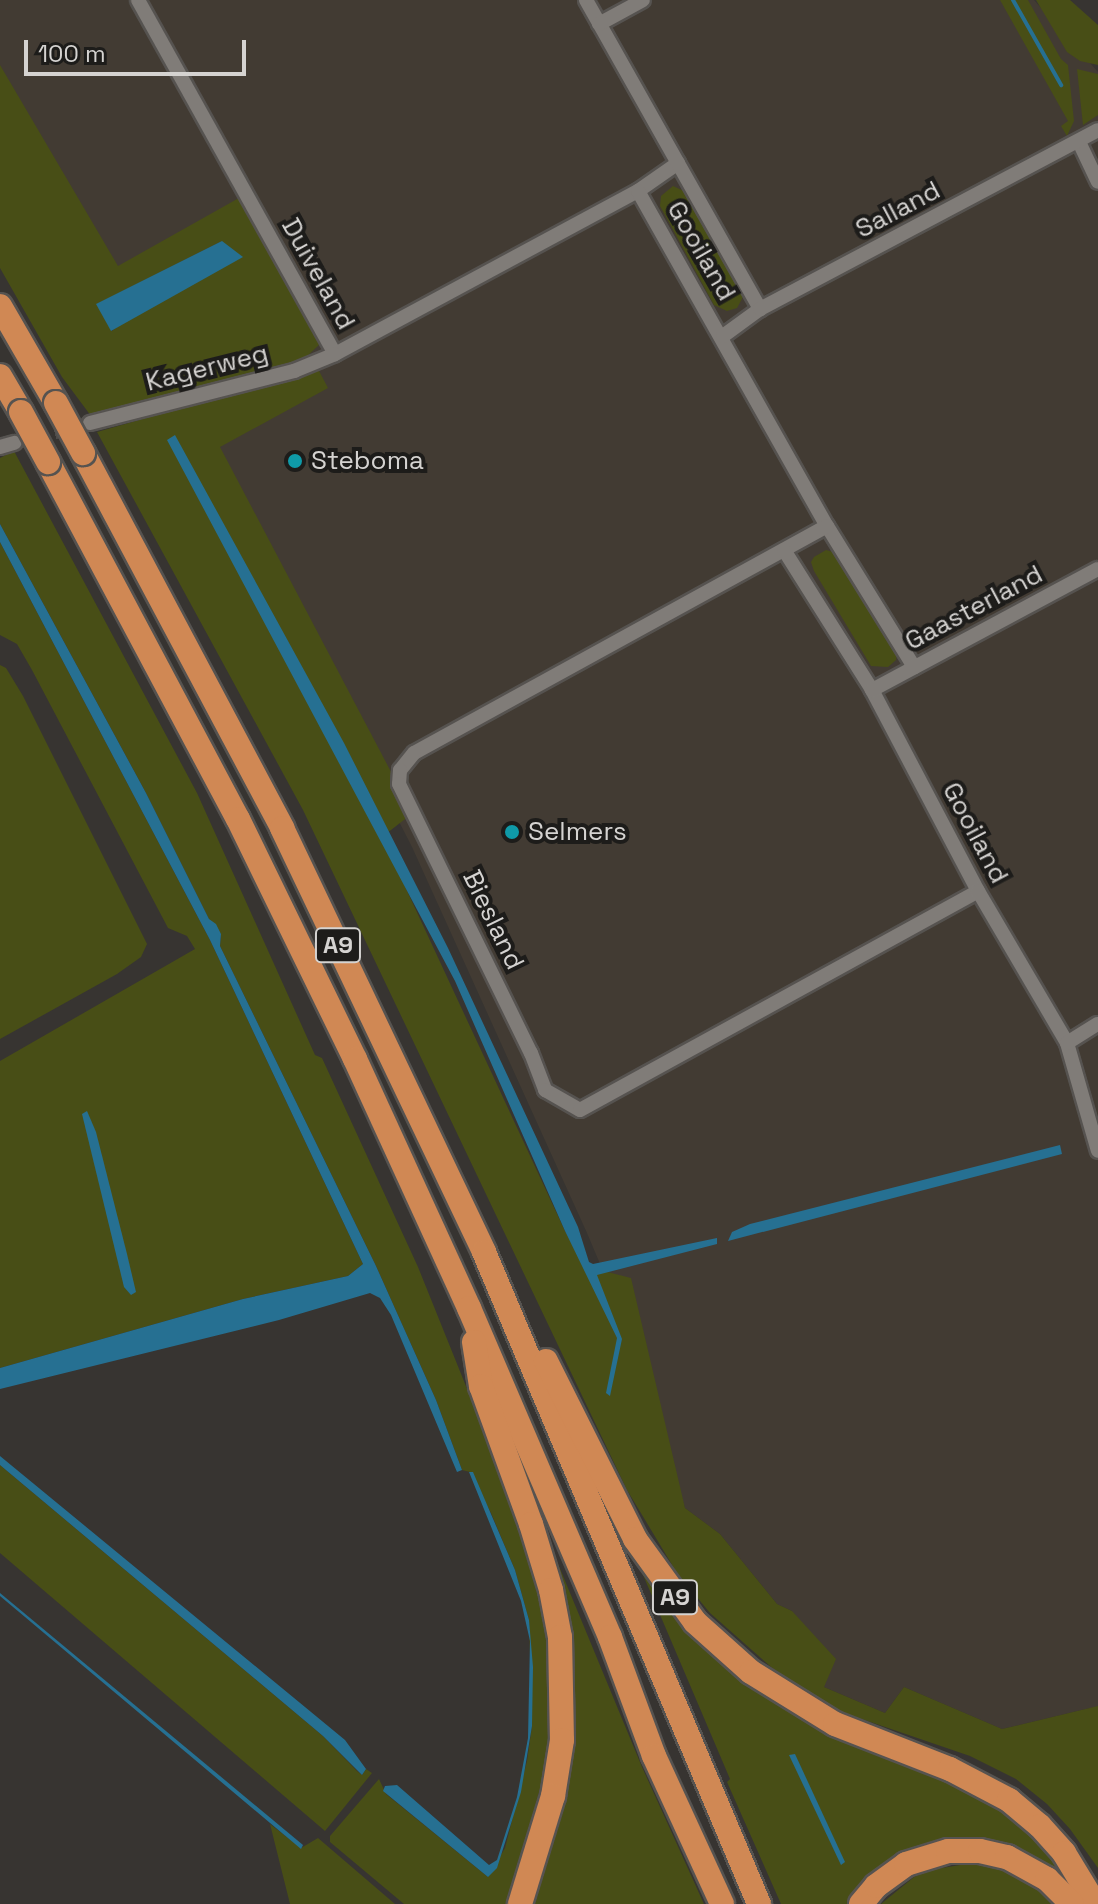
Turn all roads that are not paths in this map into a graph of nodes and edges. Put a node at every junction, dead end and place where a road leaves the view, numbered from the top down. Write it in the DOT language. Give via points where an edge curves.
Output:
graph roads {
  1 [pos="138,0"];
  2 [pos="586,0"];
  3 [pos="643,0"];
  4 [pos="599,24"];
  5 [pos="1098,130"];
  6 [pos="1079,142"];
  7 [pos="678,163"];
  8 [pos="1098,182"];
  9 [pos="638,191"];
  10 [pos="0,306"];
  11 [pos="760,309"];
  12 [pos="723,336"];
  13 [pos="335,354"];
  14 [pos="0,376"];
  15 [pos="90,423"];
  16 [pos="827,526"];
  17 [pos="784,550"];
  18 [pos="1098,569"];
  19 [pos="914,667"];
  20 [pos="872,690"];
  21 [pos="978,891"];
  22 [pos="1098,1024"];
  23 [pos="1067,1043"];
  24 [pos="1098,1151"];
  25 [pos="484,1252"];
  26 [pos="469,1308"];
  27 [pos="520,1904"];
  28 [pos="722,1904"];
  29 [pos="759,1904"];
  30 [pos="861,1904"];
  31 [pos="1072,1904"];
  32 [pos="1095,1904"];
  1 -- 13 [label="street, Duiveland"];
  2 -- 4 [label="street, Gooiland"];
  3 -- 4 [label="street"];
  4 -- 7 [label="street, Gooiland"];
  5 -- 6 [label="street, Salland"];
  6 -- 8 [label="street"];
  6 -- 11 [label="street, Salland"];
  7 -- 9 [label="street, Duiveland"];
  7 -- 11 [label="street, Gooiland"];
  9 -- 12 [label="street, Gooiland"];
  9 -- 13 [label="street, Duiveland"];
  10 -- 25 [label="highway, A9, bridge" via="282,828"];
  11 -- 12 [label="street, Salland"];
  12 -- 16 [label="street, Gooiland"];
  13 -- 15 [label="street, Kagerweg" via="294,371"];
  14 -- 26 [label="highway, A9, bridge" via="238,819"];
  16 -- 17 [label="street, Biesland"];
  16 -- 19 [label="street, Gooiland"];
  17 -- 20 [label="street, Gooiland"];
  17 -- 21 [label="street, Biesland" via="414,753 400,770 399,784 545,1090 580,1110"];
  18 -- 19 [label="street, Gaasterland"];
  19 -- 20 [label="street, Gaasterland"];
  20 -- 21 [label="street, Gooiland"];
  21 -- 23 [label="street, Gooiland"];
  22 -- 23 [label="street"];
  23 -- 24 [label="street, Gooiland"];
  25 -- 29 [label="highway, A9"];
  25 -- 32 [label="highway, A9" via="529,1319 635,1539 695,1622 751,1672 835,1724 950,1769 1009,1800 1064,1853"];
  26 -- 27 [label="highway, A9" via="481,1386 531,1524 560,1637 562,1740 553,1796"];
  26 -- 28 [label="highway, A9" via="610,1637 654,1756"];
  30 -- 31 [label="highway" via="906,1864 948,1851 1007,1857 1047,1879"];
}
